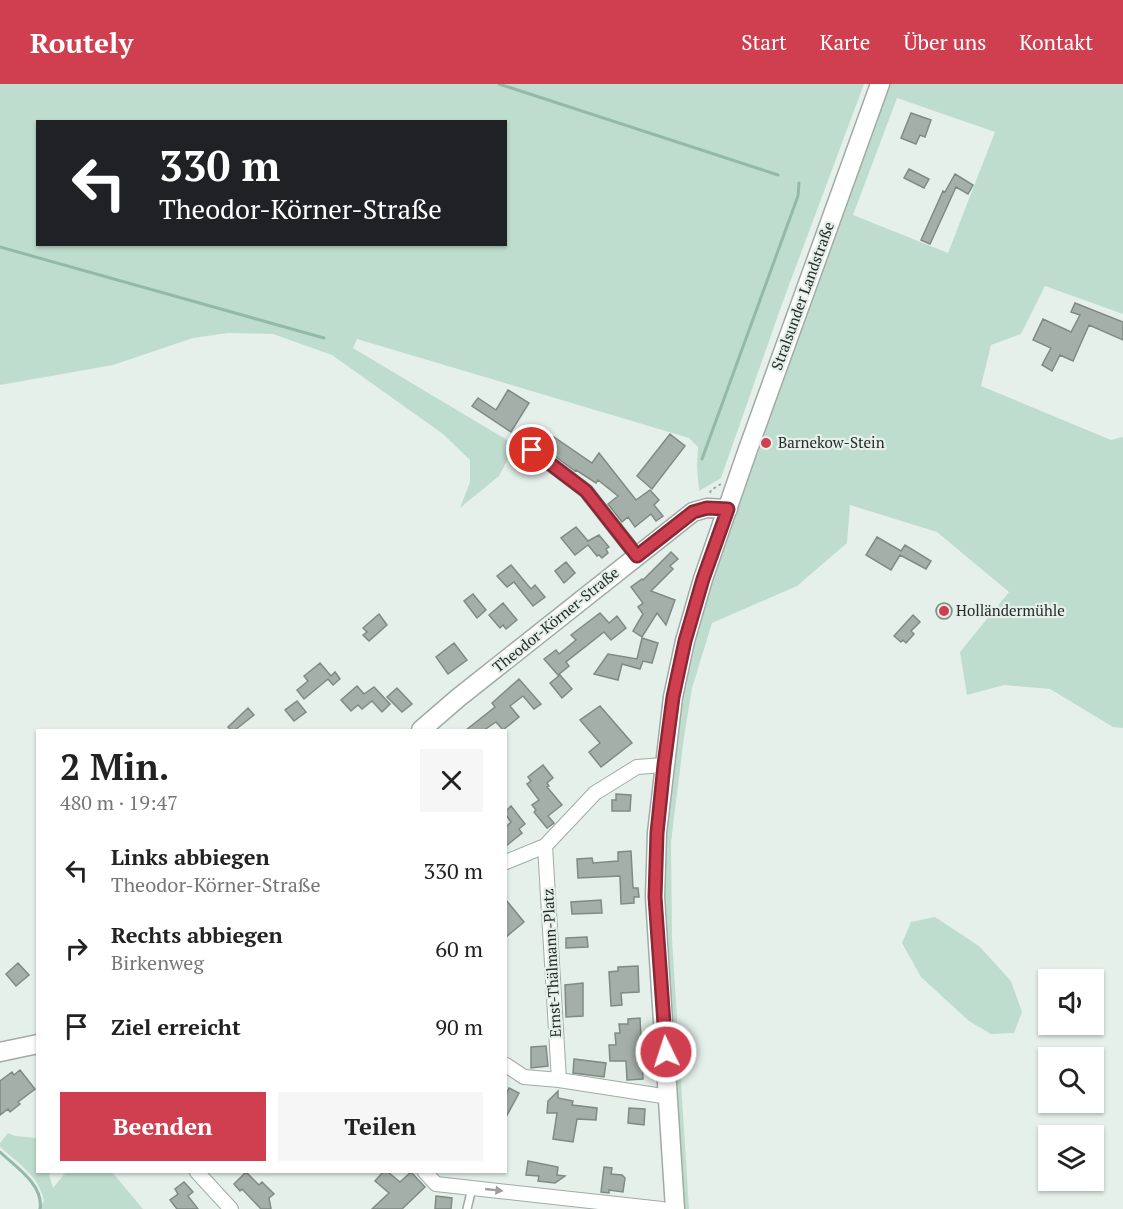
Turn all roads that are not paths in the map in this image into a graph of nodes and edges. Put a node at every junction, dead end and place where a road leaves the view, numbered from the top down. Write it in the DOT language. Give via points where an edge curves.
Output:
graph roads {
  1 [pos="880,84"];
  2 [pos="532,450"];
  3 [pos="728,509"];
  4 [pos="637,556"];
  5 [pos="422,729"];
  6 [pos="664,765"];
  7 [pos="545,846"];
  8 [pos="507,862"];
  9 [pos="36,1044"];
  10 [pos="0,1052"];
  11 [pos="507,1066"];
  12 [pos="559,1080"];
  13 [pos="669,1097"];
  14 [pos="198,1173"];
  15 [pos="426,1173"];
  16 [pos="472,1188"];
  17 [pos="231,1209"];
  18 [pos="467,1209"];
  19 [pos="662,1209"];
  20 [pos="675,1209"];
  1 -- 3 [label="main road, Stralsunder Landstraße"];
  2 -- 4 [label="street" via="586,491"];
  3 -- 4 [label="main road, Theodor-Körner-Straße" via="693,512"];
  3 -- 6 [label="main road, Stralsunder Landstraße" via="685,641"];
  4 -- 5 [label="main road, Theodor-Körner-Straße"];
  6 -- 7 [label="street" via="637,767 595,793"];
  6 -- 13 [label="main road, Stralsunder Landstraße" via="655,897"];
  7 -- 8 [label="street"];
  7 -- 12 [label="street, Ernst-Thälmann-Platz"];
  9 -- 10 [label="main road"];
  11 -- 12 [label="street" via="524,1077"];
  12 -- 13 [label="street"];
  13 -- 20 [label="main road, Stralsunder Landstraße"];
  14 -- 17 [label="street"];
  15 -- 16 [label="street" via="436,1184"];
  16 -- 18 [label="lane"];
  16 -- 19 [label="street, one-way"];
}
